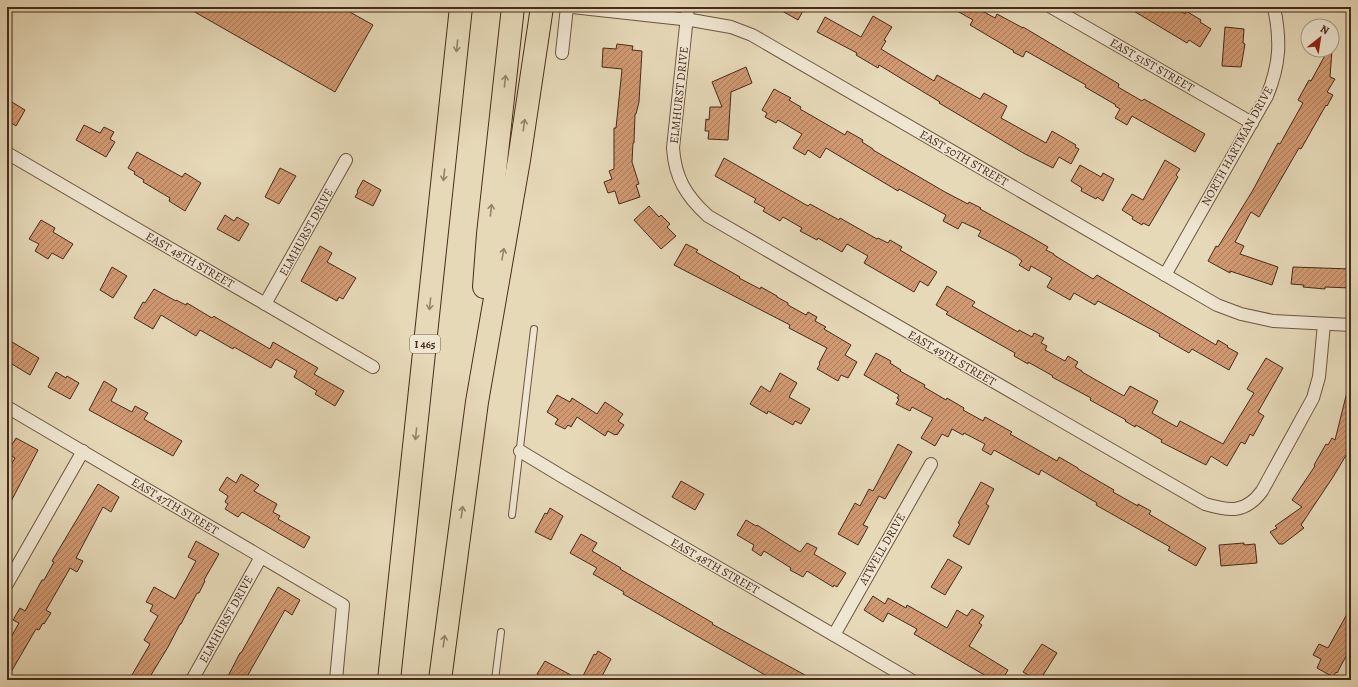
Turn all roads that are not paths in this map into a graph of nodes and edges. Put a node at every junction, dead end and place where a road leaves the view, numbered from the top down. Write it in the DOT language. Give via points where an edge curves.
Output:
graph roads {
  1 [pos="461,7"];
  2 [pos="513,7"];
  3 [pos="542,7"];
  4 [pos="567,7"];
  5 [pos="572,7"];
  6 [pos="688,7"];
  7 [pos="1051,7"];
  8 [pos="1274,7"];
  9 [pos="687,20"];
  10 [pos="562,53"];
  11 [pos="1252,123"];
  12 [pos="7,153"];
  13 [pos="346,160"];
  14 [pos="681,182"];
  15 [pos="1165,275"];
  16 [pos="265,304"];
  17 [pos="1324,324"];
  18 [pos="1351,325"];
  19 [pos="534,329"];
  20 [pos="373,367"];
  21 [pos="477,402"];
  22 [pos="7,407"];
  23 [pos="82,451"];
  24 [pos="520,451"];
  25 [pos="931,464"];
  26 [pos="512,515"];
  27 [pos="261,557"];
  28 [pos="7,584"];
  29 [pos="501,632"];
  30 [pos="834,635"];
  31 [pos="192,680"];
  32 [pos="336,680"];
  33 [pos="389,680"];
  34 [pos="440,680"];
  35 [pos="496,680"];
  36 [pos="911,680"];
  1 -- 33 [label="highway, I 465, one-way"];
  21 -- 2 [label="highway, one-way" via="488,234"];
  21 -- 3 [label="highway, one-way" via="519,160"];
  4 -- 10 [label="street"];
  5 -- 9 [label="street, EAST 50TH STREET"];
  6 -- 9 [label="street, ELMHURST DRIVE"];
  7 -- 11 [label="street, EAST 51ST STREET"];
  8 -- 11 [label="street, NORTH HARTMAN DRIVE" via="1279,32 1277,65 1267,96"];
  9 -- 14 [label="street, ELMHURST DRIVE" via="673,148 675,167"];
  9 -- 15 [label="street, EAST 50TH STREET" via="731,27 752,35"];
  11 -- 15 [label="street, NORTH HARTMAN DRIVE"];
  12 -- 16 [label="street, EAST 48TH STREET"];
  13 -- 16 [label="street, ELMHURST DRIVE"];
  14 -- 17 [label="street, EAST 49TH STREET" via="696,206 708,216 1205,504 1224,510 1238,508 1250,502 1262,491 1310,404 1319,377"];
  15 -- 17 [label="street, EAST 50TH STREET" via="1205,299 1241,314 1273,321"];
  16 -- 20 [label="street, EAST 48TH STREET"];
  17 -- 18 [label="street, EAST 50TH STREET"];
  19 -- 24 [label="lane"];
  34 -- 21 [label="highway, one-way"];
  22 -- 23 [label="street, EAST 47TH STREET"];
  23 -- 27 [label="street, EAST 47TH STREET"];
  23 -- 28 [label="street"];
  24 -- 26 [label="lane"];
  24 -- 30 [label="street, EAST 48TH STREET"];
  25 -- 30 [label="street, ATWELL DRIVE"];
  27 -- 31 [label="street, ELMHURST DRIVE"];
  27 -- 32 [label="street, EAST 47TH STREET" via="343,605"];
  29 -- 35 [label="lane"];
  30 -- 36 [label="street, EAST 48TH STREET"];
}
